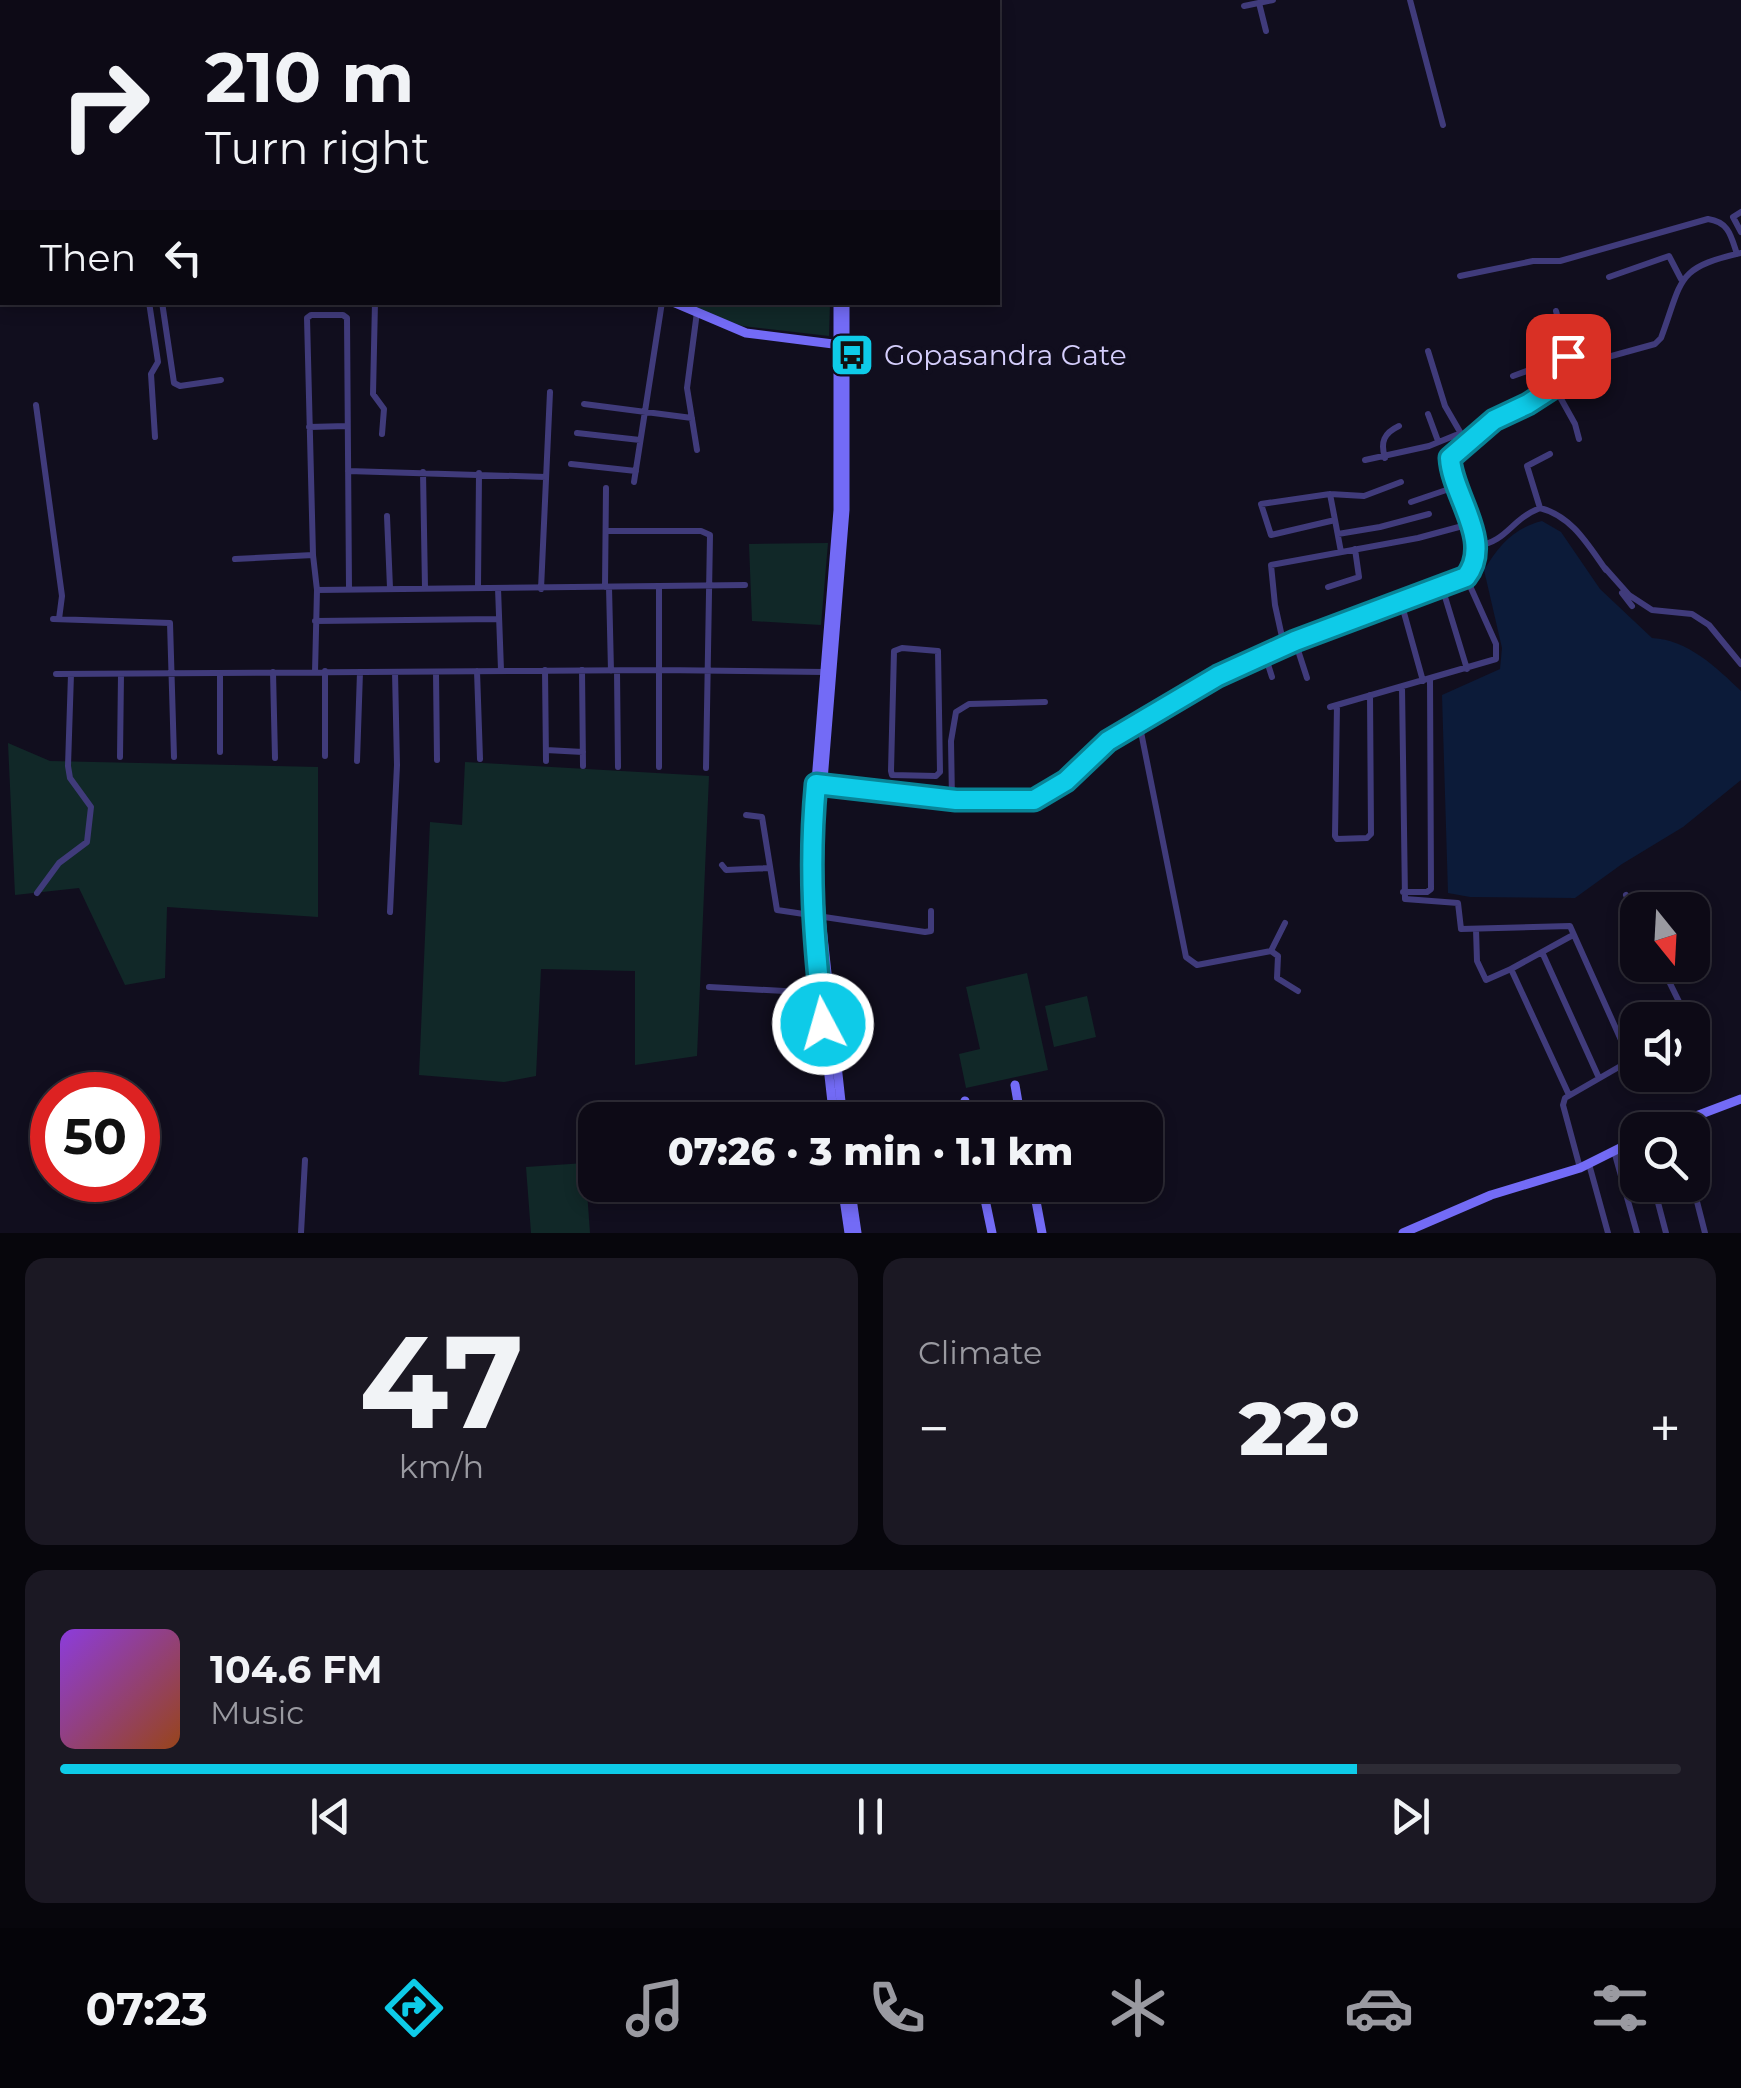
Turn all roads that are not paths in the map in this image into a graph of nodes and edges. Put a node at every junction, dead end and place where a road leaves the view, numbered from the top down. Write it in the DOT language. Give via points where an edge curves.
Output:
graph roads {
  1 [pos="1273,0"];
  2 [pos="1410,0"];
  3 [pos="1260,3"];
  4 [pos="1244,6"];
  5 [pos="1266,31"];
  6 [pos="1443,125"];
  7 [pos="1741,212"];
  8 [pos="1741,232"];
  9 [pos="1739,254"];
  10 [pos="1460,276"];
  11 [pos="1609,277"];
  12 [pos="1682,279"];
  13 [pos="149,305"];
  14 [pos="162,305"];
  15 [pos="375,305"];
  16 [pos="662,305"];
  17 [pos="680,305"];
  18 [pos="841,305"];
  19 [pos="696,312"];
  20 [pos="1556,312"];
  21 [pos="840,345"];
  22 [pos="1428,350"];
  23 [pos="1568,356"];
  24 [pos="1573,375"];
  25 [pos="1513,376"];
  26 [pos="221,380"];
  27 [pos="1554,388"];
  28 [pos="550,392"];
  29 [pos="584,404"];
  30 [pos="36,405"];
  31 [pos="645,411"];
  32 [pos="1428,414"];
  33 [pos="692,418"];
  34 [pos="348,426"];
  35 [pos="1399,426"];
  36 [pos="309,427"];
  37 [pos="577,433"];
  38 [pos="382,434"];
  39 [pos="155,437"];
  40 [pos="640,440"];
  41 [pos="1579,440"];
  42 [pos="1438,442"];
  43 [pos="1465,444"];
  44 [pos="697,450"];
  45 [pos="1550,454"];
  46 [pos="1385,458"];
  47 [pos="1365,460"];
  48 [pos="571,464"];
  49 [pos="348,470"];
  50 [pos="636,471"];
  51 [pos="423,472"];
  52 [pos="479,473"];
  53 [pos="546,477"];
  54 [pos="634,482"];
  55 [pos="1401,482"];
  56 [pos="1458,486"];
  57 [pos="606,488"];
  58 [pos="1330,494"];
  59 [pos="1411,502"];
  60 [pos="1540,508"];
  61 [pos="1429,514"];
  62 [pos="388,516"];
  63 [pos="1335,520"];
  64 [pos="1470,524"];
  65 [pos="606,531"];
  66 [pos="1338,534"];
  67 [pos="1476,546"];
  68 [pos="1355,549"];
  69 [pos="1341,552"];
  70 [pos="313,555"];
  71 [pos="234,560"];
  72 [pos="1605,568"];
  73 [pos="1466,577"];
  74 [pos="745,585"];
  75 [pos="712,586"];
  76 [pos="478,587"];
  77 [pos="607,587"];
  78 [pos="660,587"];
  79 [pos="1328,587"];
  80 [pos="349,588"];
  81 [pos="390,588"];
  82 [pos="424,588"];
  83 [pos="498,588"];
  84 [pos="1442,588"];
  85 [pos="541,589"];
  86 [pos="317,590"];
  87 [pos="1401,602"];
  88 [pos="1632,606"];
  89 [pos="499,619"];
  90 [pos="316,621"];
  91 [pos="1295,641"];
  92 [pos="1284,646"];
  93 [pos="1265,654"];
  94 [pos="1741,664"];
  95 [pos="1467,669"];
  96 [pos="501,670"];
  97 [pos="545,670"];
  98 [pos="582,670"];
  99 [pos="614,670"];
  100 [pos="658,670"];
  101 [pos="710,671"];
  102 [pos="272,672"];
  103 [pos="320,672"];
  104 [pos="360,672"];
  105 [pos="395,672"];
  106 [pos="436,672"];
  107 [pos="477,672"];
  108 [pos="830,672"];
  109 [pos="220,673"];
  110 [pos="56,674"];
  111 [pos="71,674"];
  112 [pos="121,674"];
  113 [pos="174,674"];
  114 [pos="1272,677"];
  115 [pos="1307,678"];
  116 [pos="1427,680"];
  117 [pos="1402,687"];
  118 [pos="1370,696"];
  119 [pos="1045,702"];
  120 [pos="1139,722"];
  121 [pos="546,750"];
  122 [pos="220,752"];
  123 [pos="582,752"];
  124 [pos="120,756"];
  125 [pos="324,756"];
  126 [pos="174,757"];
  127 [pos="274,758"];
  128 [pos="480,759"];
  129 [pos="437,760"];
  130 [pos="357,761"];
  131 [pos="546,761"];
  132 [pos="582,766"];
  133 [pos="618,767"];
  134 [pos="659,767"];
  135 [pos="706,768"];
  136 [pos="913,776"];
  137 [pos="820,785"];
  138 [pos="914,793"];
  139 [pos="952,800"];
  140 [pos="746,816"];
  141 [pos="722,865"];
  142 [pos="769,868"];
  143 [pos="1403,892"];
  144 [pos="37,893"];
  145 [pos="932,911"];
  146 [pos="390,912"];
  147 [pos="816,917"];
  148 [pos="1284,922"];
  149 [pos="1476,929"];
  150 [pos="1573,935"];
  151 [pos="1270,951"];
  152 [pos="1542,952"];
  153 [pos="1511,969"];
  154 [pos="709,987"];
  155 [pos="1298,990"];
  156 [pos="820,993"];
  157 [pos="1620,1030"];
  158 [pos="1620,1066"];
  159 [pos="1599,1078"];
  160 [pos="1015,1085"];
  161 [pos="1569,1094"];
  162 [pos="1741,1098"];
  163 [pos="832,1102"];
  164 [pos="841,1102"];
  165 [pos="1018,1102"];
  166 [pos="1708,1112"];
  167 [pos="1620,1148"];
  168 [pos="1614,1150"];
  169 [pos="306,1160"];
  170 [pos="1584,1165"];
  171 [pos="848,1202"];
  172 [pos="851,1202"];
  173 [pos="986,1202"];
  174 [pos="1036,1202"];
  175 [pos="1658,1202"];
  176 [pos="1696,1202"];
  177 [pos="301,1233"];
  178 [pos="849,1233"];
  179 [pos="857,1233"];
  180 [pos="992,1233"];
  181 [pos="1042,1233"];
  182 [pos="1404,1233"];
  183 [pos="1608,1233"];
  184 [pos="1637,1233"];
  185 [pos="1666,1233"];
  186 [pos="1705,1233"];
  1 -- 3 [label="street"];
  2 -- 6 [label="street"];
  3 -- 4 [label="street"];
  3 -- 5 [label="street"];
  7 -- 8 [label="street" via="1733,218"];
  9 -- 10 [label="street" via="1728,229 1708,219 1560,261"];
  9 -- 12 [label="street" via="1707,261"];
  11 -- 12 [label="street" via="1669,256"];
  12 -- 24 [label="street" via="1655,344 1598,360"];
  13 -- 39 [label="street" via="158,362 152,374"];
  14 -- 26 [label="street" via="174,383"];
  15 -- 38 [label="street" via="373,394 384,409"];
  16 -- 31 [label="street"];
  17 -- 19 [label="main road"];
  18 -- 21 [label="main road"];
  19 -- 21 [label="main road" via="746,333"];
  19 -- 33 [label="street" via="686,388"];
  20 -- 23 [label="street"];
  21 -- 108 [label="main road" via="845,510"];
  22 -- 43 [label="street"];
  23 -- 24 [label="street"];
  23 -- 25 [label="street"];
  24 -- 27 [label="street"];
  27 -- 41 [label="street"];
  27 -- 43 [label="street"];
  28 -- 53 [label="street"];
  29 -- 31 [label="street"];
  30 -- 113 [label="street" via="62,596 56,619 168,621"];
  31 -- 33 [label="street"];
  31 -- 40 [label="street"];
  32 -- 42 [label="street"];
  33 -- 44 [label="street"];
  34 -- 36 [label="street"];
  34 -- 36 [label="street" via="347,318 311,315"];
  34 -- 49 [label="street"];
  35 -- 46 [label="street" via="1384,438"];
  36 -- 70 [label="street"];
  37 -- 40 [label="street"];
  40 -- 50 [label="street"];
  42 -- 43 [label="street" via="1454,434"];
  42 -- 46 [label="street"];
  43 -- 56 [label="street" via="1450,461"];
  45 -- 60 [label="street" via="1527,466"];
  46 -- 47 [label="street"];
  48 -- 50 [label="street"];
  49 -- 51 [label="street"];
  49 -- 80 [label="street"];
  50 -- 54 [label="street"];
  51 -- 52 [label="street"];
  51 -- 82 [label="street"];
  52 -- 53 [label="street"];
  52 -- 76 [label="street"];
  53 -- 85 [label="street"];
  55 -- 58 [label="street" via="1364,496"];
  56 -- 59 [label="street"];
  56 -- 64 [label="street"];
  57 -- 65 [label="street"];
  58 -- 63 [label="street"];
  58 -- 63 [label="street" via="1261,504 1272,534"];
  60 -- 67 [label="street" via="1494,543"];
  60 -- 72 [label="street" via="1578,531"];
  61 -- 66 [label="street"];
  62 -- 81 [label="street"];
  63 -- 66 [label="street"];
  64 -- 67 [label="street"];
  64 -- 68 [label="street"];
  65 -- 75 [label="street" via="701,531 710,536"];
  65 -- 77 [label="street"];
  66 -- 69 [label="street"];
  67 -- 73 [label="street"];
  68 -- 69 [label="street"];
  68 -- 79 [label="street" via="1359,577"];
  69 -- 92 [label="street" via="1271,565"];
  70 -- 71 [label="street"];
  70 -- 86 [label="street"];
  72 -- 88 [label="street"];
  72 -- 94 [label="street" via="1652,610 1692,614 1709,625"];
  73 -- 84 [label="street"];
  73 -- 95 [label="street" via="1498,654"];
  74 -- 75 [label="street"];
  75 -- 78 [label="street"];
  75 -- 101 [label="street"];
  76 -- 82 [label="street"];
  76 -- 83 [label="street"];
  77 -- 78 [label="street"];
  77 -- 85 [label="street"];
  77 -- 99 [label="street"];
  78 -- 100 [label="street"];
  80 -- 81 [label="street"];
  80 -- 86 [label="street"];
  81 -- 82 [label="street"];
  83 -- 85 [label="street"];
  83 -- 89 [label="street"];
  84 -- 87 [label="street"];
  84 -- 95 [label="street"];
  86 -- 90 [label="street"];
  87 -- 91 [label="street"];
  87 -- 116 [label="street"];
  89 -- 90 [label="street"];
  89 -- 96 [label="street"];
  90 -- 103 [label="street"];
  91 -- 92 [label="street"];
  91 -- 115 [label="street"];
  92 -- 93 [label="street"];
  93 -- 114 [label="street"];
  93 -- 120 [label="street"];
  95 -- 116 [label="street"];
  96 -- 97 [label="street"];
  96 -- 107 [label="street"];
  97 -- 98 [label="street"];
  97 -- 121 [label="street"];
  98 -- 99 [label="street"];
  98 -- 123 [label="street"];
  99 -- 100 [label="street"];
  99 -- 133 [label="street"];
  100 -- 101 [label="street"];
  100 -- 134 [label="street"];
  101 -- 108 [label="street"];
  101 -- 135 [label="street"];
  102 -- 103 [label="street"];
  102 -- 109 [label="street"];
  102 -- 127 [label="street"];
  103 -- 104 [label="street"];
  103 -- 125 [label="street"];
  104 -- 105 [label="street"];
  104 -- 130 [label="street"];
  105 -- 106 [label="street"];
  105 -- 146 [label="street"];
  106 -- 107 [label="street"];
  106 -- 129 [label="street"];
  107 -- 128 [label="street"];
  108 -- 137 [label="main road"];
  109 -- 113 [label="street"];
  109 -- 122 [label="street"];
  110 -- 111 [label="street"];
  111 -- 112 [label="street"];
  111 -- 144 [label="street" via="70,778 91,807 91,822 87,842 59,863"];
  112 -- 113 [label="street"];
  112 -- 124 [label="street"];
  113 -- 126 [label="street"];
  116 -- 117 [label="street"];
  116 -- 143 [label="street" via="1431,889"];
  117 -- 118 [label="street"];
  117 -- 143 [label="street"];
  118 -- 118 [label="street" via="1371,834 1337,839 1333,706"];
  119 -- 139 [label="street" via="970,704 956,712"];
  120 -- 139 [label="street" via="1045,796 1024,802"];
  120 -- 151 [label="street" via="1186,957 1196,965"];
  121 -- 123 [label="street"];
  121 -- 131 [label="street"];
  123 -- 132 [label="street"];
  136 -- 136 [label="street" via="891,772 894,651 902,648 936,650 939,656 940,772"];
  136 -- 138 [label="street"];
  137 -- 138 [label="street"];
  137 -- 147 [label="main road"];
  138 -- 139 [label="street"];
  140 -- 142 [label="street" via="762,817"];
  141 -- 142 [label="street"];
  142 -- 147 [label="street" via="776,910"];
  143 -- 149 [label="street" via="1405,900 1458,903 1460,930"];
  145 -- 147 [label="street" via="929,932"];
  147 -- 156 [label="main road"];
  147 -- 164 [label="main road"];
  148 -- 151 [label="street"];
  149 -- 150 [label="street" via="1570,926"];
  149 -- 153 [label="street" via="1477,962 1486,980"];
  150 -- 152 [label="street"];
  150 -- 157 [label="street"];
  151 -- 155 [label="street" via="1278,956 1277,978"];
  152 -- 153 [label="street"];
  152 -- 159 [label="street"];
  153 -- 161 [label="street"];
  154 -- 156 [label="street"];
  156 -- 163 [label="main road"];
  158 -- 159 [label="street"];
  159 -- 161 [label="street"];
  160 -- 165 [label="main road"];
  161 -- 170 [label="street" via="1563,1105"];
  162 -- 166 [label="main road"];
  167 -- 168 [label="main road"];
  168 -- 170 [label="main road"];
  168 -- 184 [label="street"];
  169 -- 177 [label="street"];
  170 -- 182 [label="main road" via="1490,1195"];
  170 -- 183 [label="street"];
  171 -- 178 [label="main road"];
  172 -- 179 [label="main road"];
  173 -- 180 [label="main road"];
  174 -- 181 [label="main road"];
  175 -- 185 [label="street"];
  176 -- 186 [label="street"];
}
